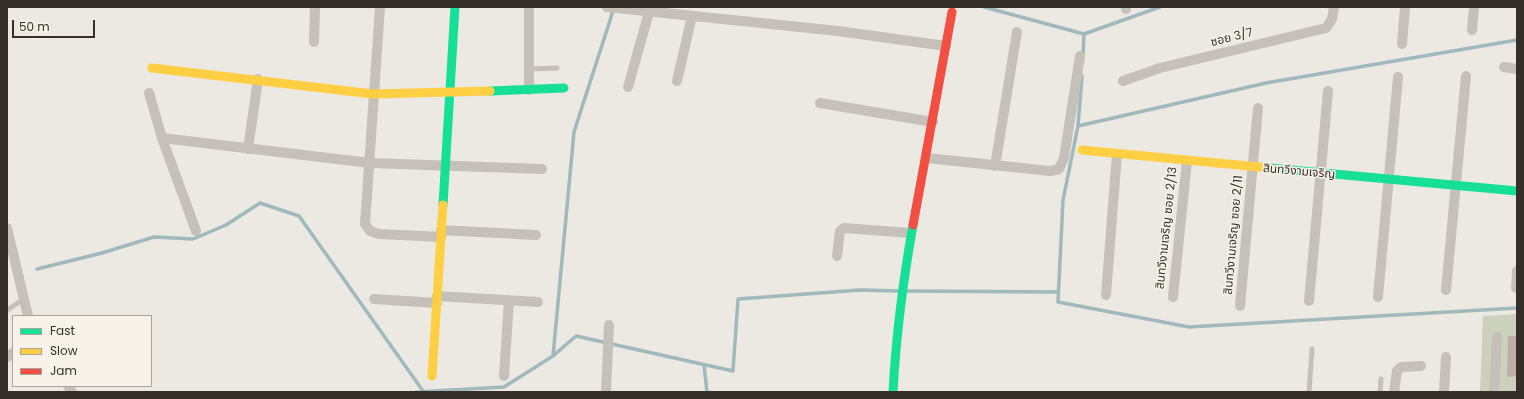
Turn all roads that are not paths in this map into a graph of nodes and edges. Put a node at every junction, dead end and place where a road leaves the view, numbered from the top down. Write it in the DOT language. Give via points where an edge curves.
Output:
graph roads {
  1 [pos="315,7"];
  2 [pos="380,7"];
  3 [pos="455,7"];
  4 [pos="529,7"];
  5 [pos="607,7"];
  6 [pos="1334,7"];
  7 [pos="1405,7"];
  8 [pos="1474,7"];
  9 [pos="649,12"];
  10 [pos="952,12"];
  11 [pos="692,16"];
  12 [pos="1472,30"];
  13 [pos="1017,32"];
  14 [pos="314,42"];
  15 [pos="1402,44"];
  16 [pos="946,46"];
  17 [pos="1080,56"];
  18 [pos="1504,67"];
  19 [pos="152,68"];
  20 [pos="557,68"];
  21 [pos="529,69"];
  22 [pos="1517,69"];
  23 [pos="1466,76"];
  24 [pos="1398,77"];
  25 [pos="258,79"];
  26 [pos="677,81"];
  27 [pos="1123,81"];
  28 [pos="628,87"];
  29 [pos="564,88"];
  30 [pos="529,90"];
  31 [pos="1328,91"];
  32 [pos="149,93"];
  33 [pos="450,93"];
  34 [pos="373,94"];
  35 [pos="820,103"];
  36 [pos="1258,108"];
  37 [pos="933,122"];
  38 [pos="162,138"];
  39 [pos="248,149"];
  40 [pos="1082,150"];
  41 [pos="1117,154"];
  42 [pos="927,158"];
  43 [pos="1187,161"];
  44 [pos="370,163"];
  45 [pos="445,165"];
  46 [pos="995,166"];
  47 [pos="1253,167"];
  48 [pos="542,169"];
  49 [pos="1321,174"];
  50 [pos="1390,179"];
  51 [pos="1456,186"];
  52 [pos="1517,191"];
  53 [pos="7,228"];
  54 [pos="196,231"];
  55 [pos="911,233"];
  56 [pos="441,234"];
  57 [pos="536,235"];
  58 [pos="837,256"];
  59 [pos="1517,271"];
  60 [pos="1516,288"];
  61 [pos="1446,290"];
  62 [pos="1106,295"];
  63 [pos="1173,297"];
  64 [pos="1378,297"];
  65 [pos="24,299"];
  66 [pos="374,299"];
  67 [pos="437,299"];
  68 [pos="509,300"];
  69 [pos="1308,300"];
  70 [pos="538,302"];
  71 [pos="1240,306"];
  72 [pos="7,310"];
  73 [pos="28,315"];
  74 [pos="609,325"];
  75 [pos="1497,337"];
  76 [pos="1312,349"];
  77 [pos="1446,357"];
  78 [pos="1421,366"];
  79 [pos="432,376"];
  80 [pos="504,376"];
  81 [pos="1381,379"];
  82 [pos="606,392"];
  83 [pos="894,392"];
  84 [pos="1309,392"];
  85 [pos="1380,392"];
  86 [pos="1394,392"];
  87 [pos="1444,392"];
  88 [pos="1494,392"];
  1 -- 14 [label="street"];
  2 -- 34 [label="street"];
  3 -- 33 [label="street"];
  4 -- 21 [label="street"];
  5 -- 9 [label="street"];
  6 -- 27 [label="street, ซอย 3/7" via="1332,19 1326,28 1160,68"];
  7 -- 15 [label="street"];
  8 -- 12 [label="street"];
  9 -- 11 [label="street"];
  9 -- 28 [label="street"];
  10 -- 16 [label="street"];
  11 -- 16 [label="street" via="838,31"];
  11 -- 26 [label="street"];
  13 -- 46 [label="street"];
  16 -- 37 [label="street"];
  17 -- 46 [label="street" via="1059,169 1050,171"];
  18 -- 22 [label="street"];
  19 -- 25 [label="street"];
  20 -- 21 [label="lane"];
  21 -- 30 [label="street"];
  23 -- 51 [label="street"];
  24 -- 50 [label="street"];
  25 -- 34 [label="street"];
  25 -- 39 [label="street"];
  29 -- 30 [label="street"];
  30 -- 33 [label="street"];
  31 -- 49 [label="street"];
  32 -- 38 [label="street"];
  33 -- 34 [label="street"];
  33 -- 45 [label="street"];
  34 -- 44 [label="street"];
  35 -- 37 [label="street"];
  36 -- 47 [label="street, สินทวีงามเจริญ ซอย 2/11"];
  37 -- 42 [label="street"];
  38 -- 39 [label="street"];
  38 -- 54 [label="street"];
  39 -- 44 [label="street"];
  40 -- 41 [label="street, สินทวีงามเจริญ"];
  41 -- 43 [label="street, สินทวีงามเจริญ"];
  41 -- 62 [label="street"];
  42 -- 46 [label="street"];
  42 -- 55 [label="street"];
  43 -- 47 [label="street, สินทวีงามเจริญ"];
  43 -- 63 [label="street, สินทวีงามเจริญ ซอย 2/13"];
  44 -- 45 [label="street"];
  44 -- 56 [label="street" via="365,224 367,228 379,234"];
  45 -- 48 [label="street"];
  45 -- 56 [label="street"];
  47 -- 49 [label="street, สินทวีงามเจริญ"];
  47 -- 71 [label="street, สินทวีงามเจริญ ซอย 2/11"];
  49 -- 50 [label="street, สินทวีงามเจริญ"];
  49 -- 69 [label="street"];
  50 -- 51 [label="street, สินทวีงามเจริญ"];
  50 -- 64 [label="street"];
  51 -- 52 [label="street, สินทวีงามเจริญ"];
  51 -- 61 [label="street"];
  53 -- 65 [label="street"];
  55 -- 58 [label="street" via="844,228 840,231"];
  55 -- 83 [label="street" via="900,304"];
  56 -- 57 [label="street"];
  56 -- 67 [label="street"];
  59 -- 60 [label="street"];
  65 -- 72 [label="lane"];
  65 -- 73 [label="street"];
  66 -- 67 [label="street"];
  67 -- 68 [label="street"];
  67 -- 79 [label="street"];
  68 -- 70 [label="street"];
  68 -- 80 [label="street"];
  74 -- 82 [label="street"];
  75 -- 88 [label="street"];
  76 -- 84 [label="lane"];
  77 -- 87 [label="street"];
  78 -- 86 [label="street" via="1400,366"];
  81 -- 85 [label="lane"];
}
